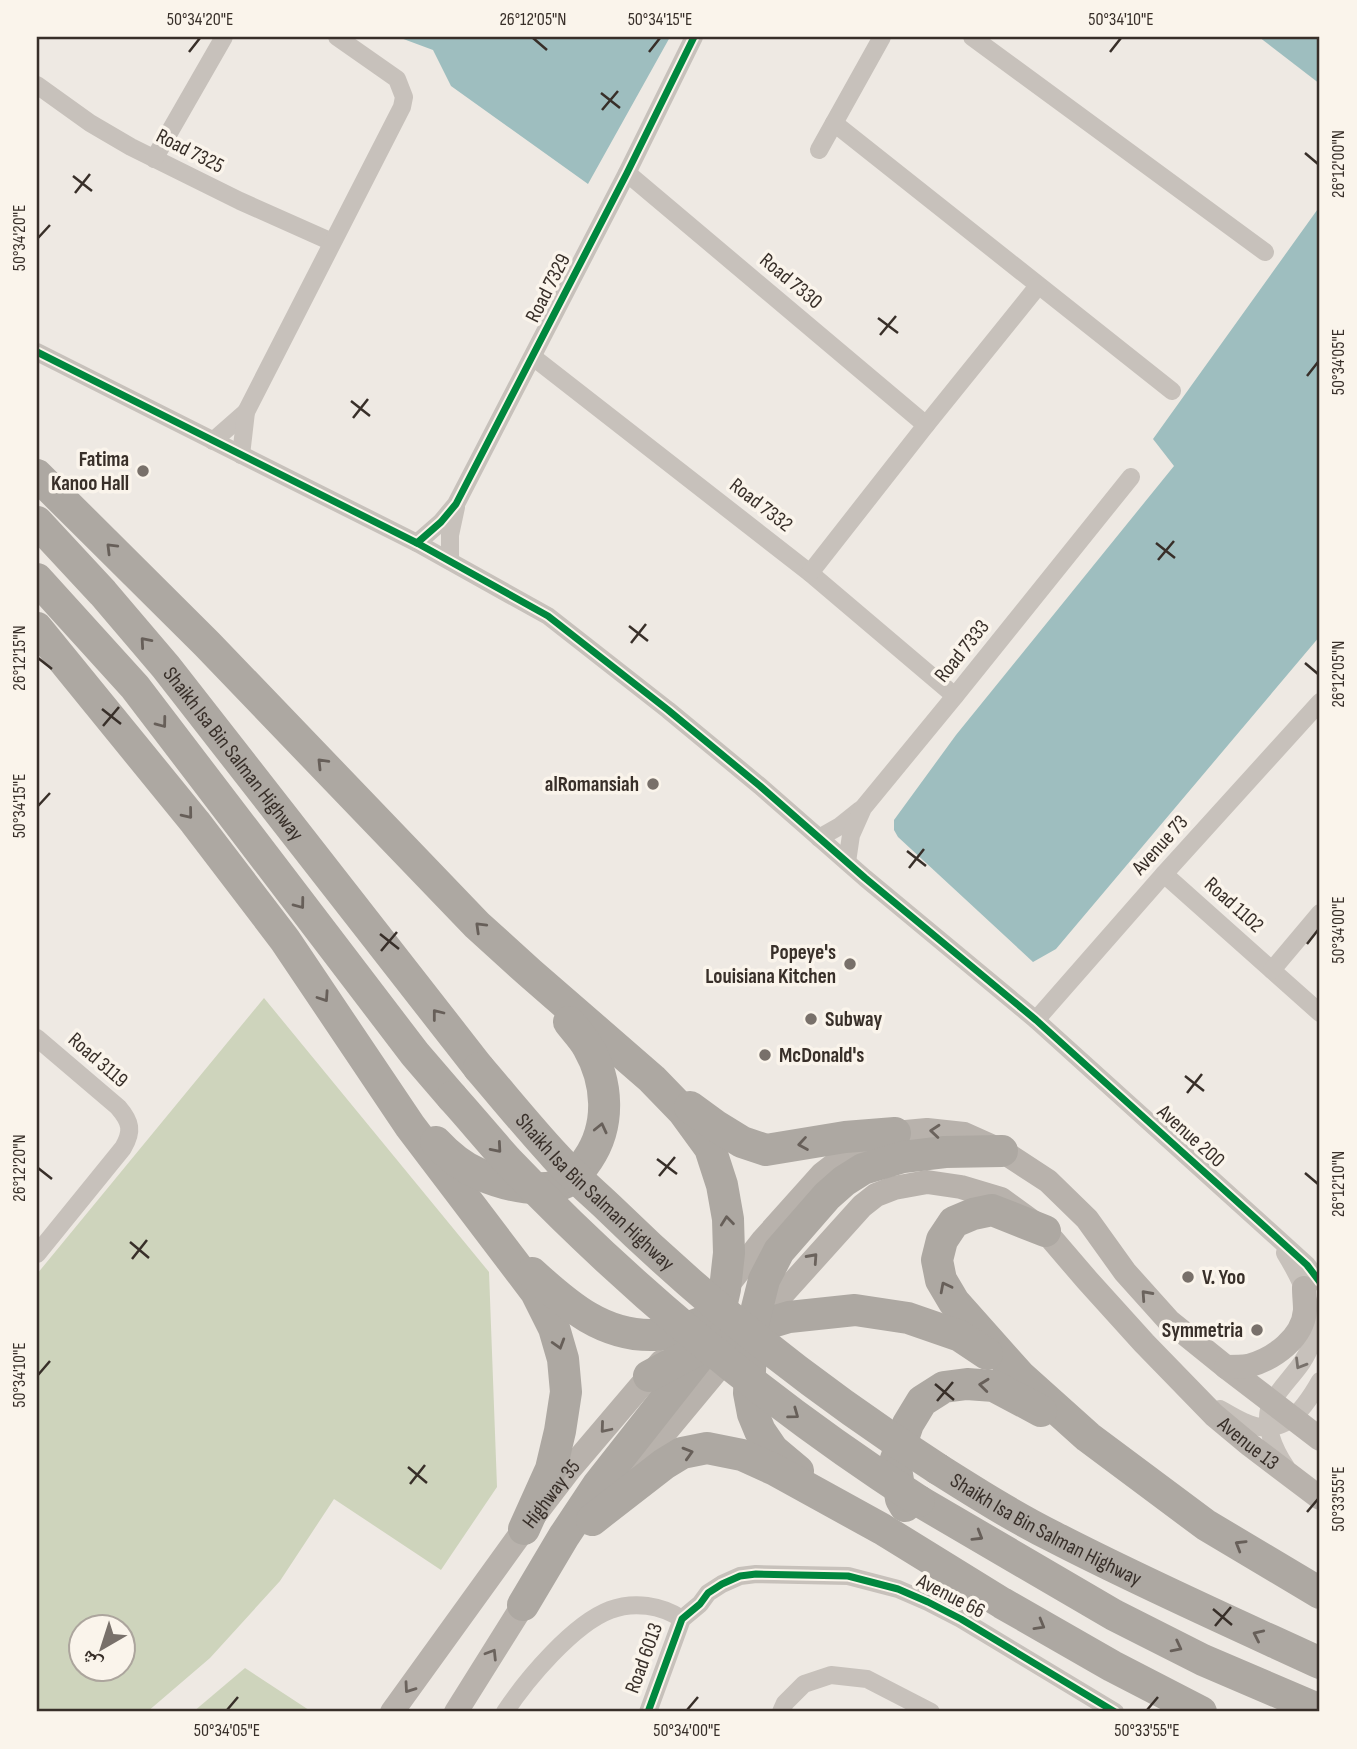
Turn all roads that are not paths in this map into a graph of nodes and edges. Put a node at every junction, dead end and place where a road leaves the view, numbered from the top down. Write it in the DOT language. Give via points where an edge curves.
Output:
graph roads {
  1 [pos="224,37"];
  2 [pos="337,37"];
  3 [pos="694,37"];
  4 [pos="882,37"];
  5 [pos="972,37"];
  6 [pos="37,85"];
  7 [pos="834,123"];
  8 [pos="819,150"];
  9 [pos="154,159"];
  10 [pos="627,173"];
  11 [pos="332,242"];
  12 [pos="1265,252"];
  13 [pos="1038,286"];
  14 [pos="37,352"];
  15 [pos="533,357"];
  16 [pos="1172,391"];
  17 [pos="246,412"];
  18 [pos="926,425"];
  19 [pos="213,441"];
  20 [pos="241,455"];
  21 [pos="37,475"];
  22 [pos="1131,477"];
  23 [pos="456,504"];
  24 [pos="37,522"];
  25 [pos="417,544"];
  26 [pos="450,561"];
  27 [pos="810,573"];
  28 [pos="37,579"];
  29 [pos="37,628"];
  30 [pos="955,696"];
  31 [pos="1320,702"];
  32 [pos="863,808"];
  33 [pos="819,838"];
  34 [pos="847,862"];
  35 [pos="1164,874"];
  36 [pos="1320,913"];
  37 [pos="1272,970"];
  38 [pos="530,973"];
  39 [pos="1320,1013"];
  40 [pos="1036,1020"];
  41 [pos="37,1038"];
  42 [pos="369,1064"];
  43 [pos="652,1079"];
  44 [pos="895,1133"];
  45 [pos="1002,1151"];
  46 [pos="1045,1231"];
  47 [pos="501,1243"];
  48 [pos="37,1254"];
  49 [pos="1312,1285"];
  50 [pos="764,1307"];
  51 [pos="711,1319"];
  52 [pos="1226,1367"];
  53 [pos="649,1376"];
  54 [pos="1020,1376"];
  55 [pos="1320,1381"];
  56 [pos="1183,1382"];
  57 [pos="1272,1402"];
  58 [pos="1293,1419"];
  59 [pos="1269,1428"];
  60 [pos="1088,1437"];
  61 [pos="1320,1439"];
  62 [pos="1294,1479"];
  63 [pos="1320,1498"];
  64 [pos="592,1520"];
  65 [pos="524,1529"];
  66 [pos="882,1529"];
  67 [pos="1320,1593"];
  68 [pos="1002,1603"];
  69 [pos="523,1605"];
  70 [pos="682,1619"];
  71 [pos="1320,1663"];
  72 [pos="1320,1710"];
  73 [pos="392,1712"];
  74 [pos="456,1712"];
  75 [pos="505,1712"];
  76 [pos="648,1712"];
  77 [pos="781,1712"];
  78 [pos="931,1712"];
  79 [pos="1115,1712"];
  80 [pos="1200,1712"];
  1 -- 9 [label="street"];
  2 -- 11 [label="street" via="397,79 404,97"];
  3 -- 10 [label="street, Road 7329"];
  4 -- 7 [label="street"];
  5 -- 12 [label="street"];
  6 -- 9 [label="street, Road 7325" via="90,124"];
  7 -- 8 [label="street"];
  7 -- 13 [label="street"];
  9 -- 11 [label="street, Road 7325"];
  10 -- 15 [label="street, Road 7329"];
  10 -- 18 [label="street, Road 7330"];
  11 -- 17 [label="street"];
  13 -- 16 [label="street"];
  13 -- 18 [label="street"];
  14 -- 19 [label="street, Avenue 200"];
  15 -- 23 [label="street, Road 7329"];
  15 -- 27 [label="street, Road 7332"];
  17 -- 19 [label="street"];
  17 -- 20 [label="street"];
  18 -- 27 [label="street"];
  19 -- 20 [label="street, Avenue 200"];
  20 -- 25 [label="street, Avenue 200"];
  38 -- 21 [label="highway, one-way" via="477,925 207,643"];
  22 -- 30 [label="street, Road 7333"];
  23 -- 25 [label="street, Road 7329"];
  23 -- 26 [label="street, Road 7329"];
  71 -- 24 [label="highway, Shaikh Isa Bin Salman Highway, one-way, bridge" via="1136,1578 994,1504 830,1396 734,1322 648,1246 555,1156 479,1068 166,667"];
  25 -- 26 [label="street, Avenue 200"];
  26 -- 33 [label="street, Avenue 200" via="548,616"];
  27 -- 30 [label="street, Road 7332"];
  28 -- 72 [label="highway, Shaikh Isa Bin Salman Highway, one-way, bridge" via="135,687 415,1055 507,1159 631,1281 772,1399 919,1501 1114,1615 1203,1660"];
  29 -- 42 [label="highway, one-way" via="285,940"];
  30 -- 32 [label="street, Road 7333"];
  31 -- 35 [label="street, Avenue 73"];
  32 -- 33 [label="street"];
  32 -- 34 [label="street, Road 7333" via="851,835"];
  33 -- 34 [label="street, Avenue 200"];
  34 -- 40 [label="street, Avenue 200"];
  35 -- 37 [label="street, Road 1102"];
  35 -- 40 [label="street, Avenue 73"];
  36 -- 37 [label="street"];
  37 -- 39 [label="street, Road 1102"];
  42 -- 38 [label="highway, one-way" via="439,1145 478,1174 533,1188 572,1179 601,1133 603,1084 588,1047"];
  38 -- 43 [label="highway"];
  40 -- 49 [label="street, Avenue 200" via="1274,1234 1298,1274"];
  41 -- 48 [label="street, Road 3119" via="118,1107 130,1126 123,1148"];
  42 -- 47 [label="highway" via="454,1186"];
  44 -- 43 [label="highway, one-way" via="766,1150 716,1126"];
  51 -- 43 [label="highway, one-way" via="729,1253 722,1185 703,1139"];
  45 -- 44 [label="street, one-way" via="964,1134 927,1129"];
  44 -- 51 [label="street" via="857,1147 822,1174 763,1240"];
  45 -- 50 [label="highway" via="903,1157 863,1169 844,1181 779,1251 764,1280"];
  52 -- 45 [label="street, one-way" via="1169,1321 1125,1272 1087,1219 1048,1181"];
  50 -- 46 [label="street, one-way" via="862,1206 894,1188 926,1182 961,1187 1000,1199"];
  54 -- 46 [label="highway, one-way" via="954,1302 941,1280 937,1260 942,1240 954,1222 973,1214 992,1210"];
  46 -- 56 [label="street"];
  47 -- 51 [label="highway" via="585,1317 618,1332 656,1335"];
  47 -- 65 [label="highway, one-way" via="536,1292 554,1328 566,1392 551,1469"];
  49 -- 52 [label="street" via="1298,1331 1286,1345 1248,1366"];
  49 -- 57 [label="street, Avenue 200, one-way" via="1312,1342 1300,1367"];
  50 -- 51 [label="highway"];
  50 -- 54 [label="highway" via="789,1317 855,1310 908,1318 960,1336"];
  50 -- 64 [label="street"];
  50 -- 66 [label="highway" via="749,1392 760,1431 798,1470"];
  51 -- 53 [label="highway"];
  51 -- 69 [label="highway" via="674,1386 598,1485"];
  52 -- 57 [label="street"];
  53 -- 65 [label="street, Highway 35, one-way"];
  54 -- 60 [label="highway"];
  55 -- 58 [label="street"];
  56 -- 59 [label="street" via="1246,1424"];
  56 -- 62 [label="street, Avenue 13" via="1214,1415"];
  57 -- 58 [label="street"];
  57 -- 59 [label="street"];
  58 -- 59 [label="street"];
  58 -- 61 [label="street"];
  59 -- 62 [label="street" via="1276,1452"];
  67 -- 60 [label="highway, one-way" via="1206,1525"];
  60 -- 68 [label="highway, one-way" via="994,1386 967,1384 944,1387 922,1401 908,1424 894,1462 901,1499 918,1527"];
  62 -- 63 [label="street, Avenue 13"];
  64 -- 66 [label="highway, one-way" via="664,1464 682,1453 707,1448 742,1455 775,1470"];
  64 -- 69 [label="street"];
  65 -- 73 [label="street, Highway 35, one-way"];
  66 -- 68 [label="highway"];
  68 -- 80 [label="highway, one-way"];
  74 -- 69 [label="street, one-way"];
  70 -- 75 [label="street" via="660,1607 632,1605 607,1611 555,1650"];
  70 -- 76 [label="street, Road 6013"];
  70 -- 79 [label="street, Avenue 66" via="708,1593 740,1576 848,1576 873,1581 961,1619"];
  77 -- 78 [label="street" via="804,1684 831,1675 867,1679"];
}
